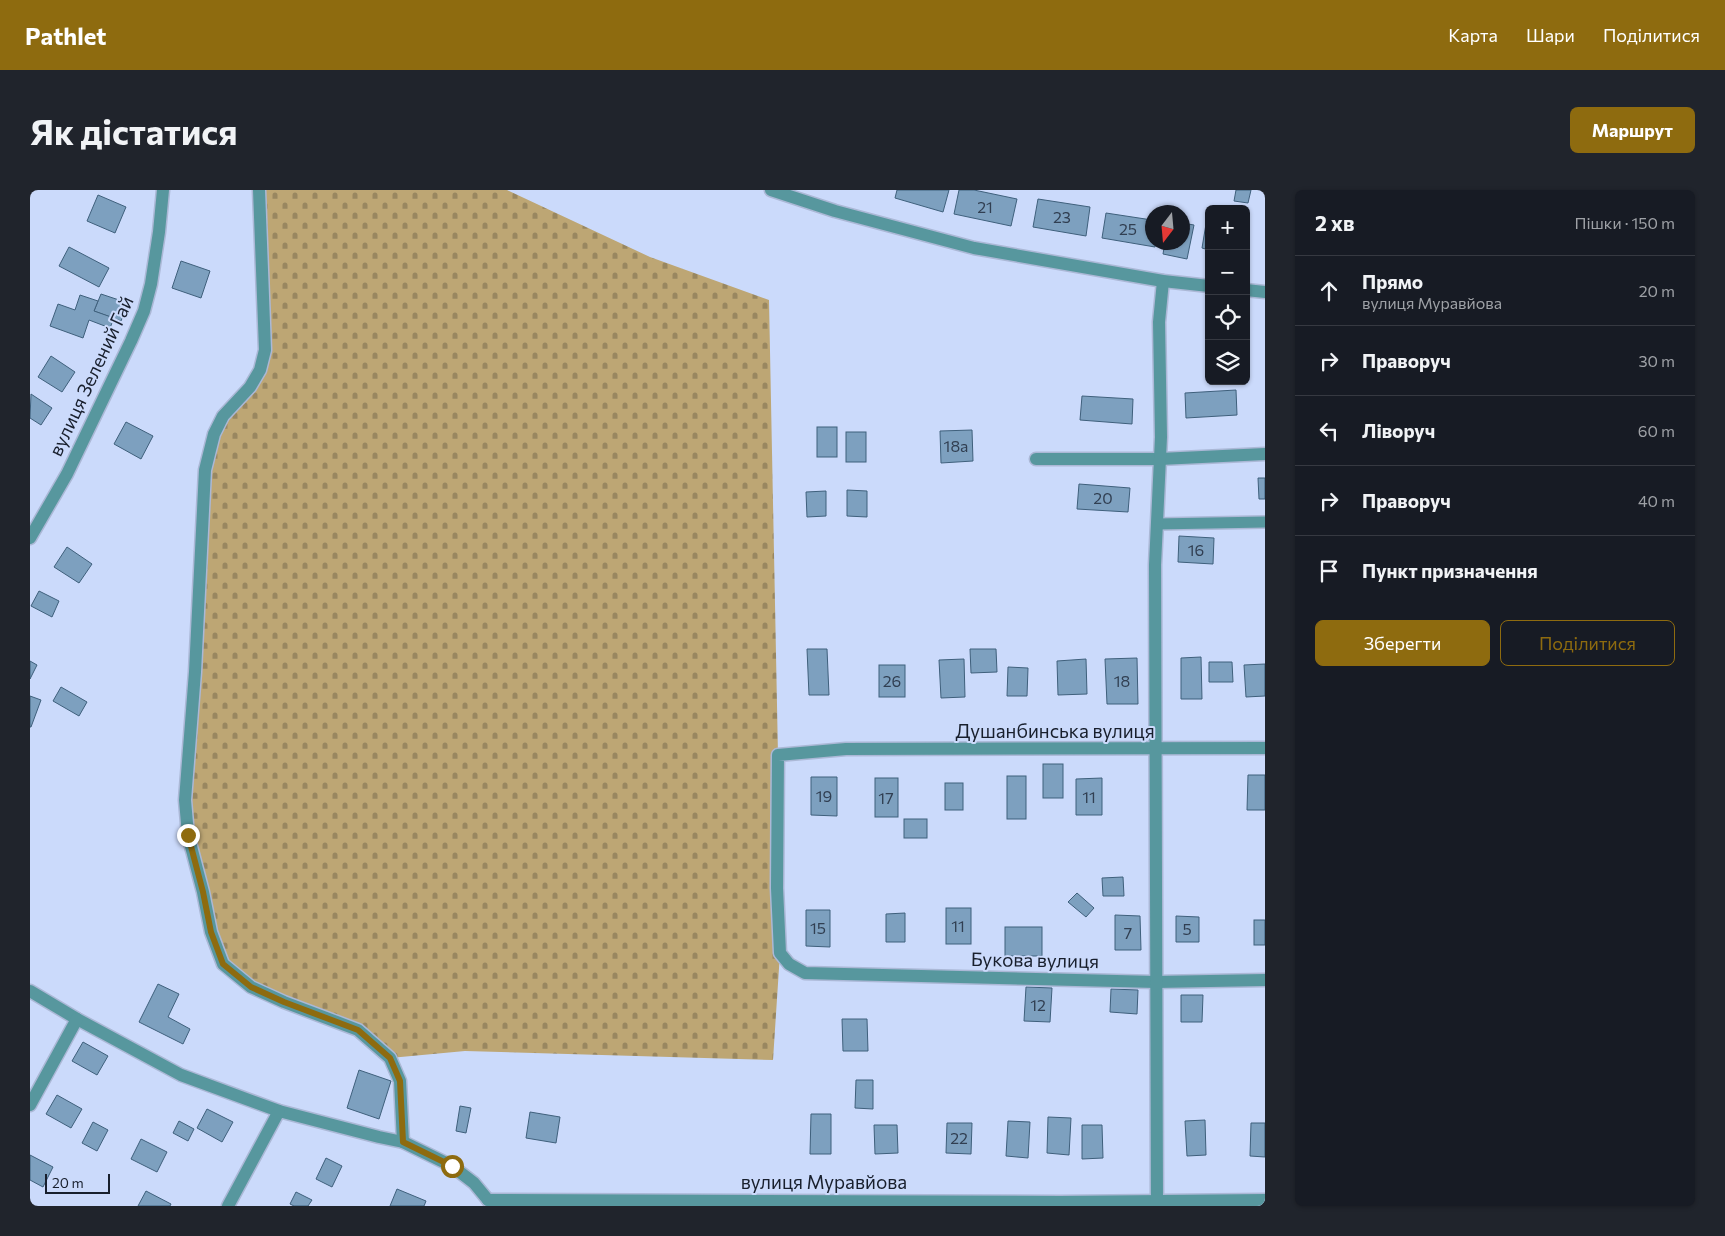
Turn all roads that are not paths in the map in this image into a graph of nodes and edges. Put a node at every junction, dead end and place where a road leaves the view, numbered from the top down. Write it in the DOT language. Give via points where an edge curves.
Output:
graph roads {
  1 [pos="162,190"];
  2 [pos="259,190"];
  3 [pos="771,190"];
  4 [pos="1163,281"];
  5 [pos="1205,286"];
  6 [pos="1250,290"];
  7 [pos="1265,292"];
  8 [pos="1265,454"];
  9 [pos="1036,459"];
  10 [pos="1160,459"];
  11 [pos="1265,522"];
  12 [pos="1157,524"];
  13 [pos="30,538"];
  14 [pos="1265,748"];
  15 [pos="1157,750"];
  16 [pos="805,973"];
  17 [pos="1265,980"];
  18 [pos="1156,982"];
  19 [pos="30,991"];
  20 [pos="77,1019"];
  21 [pos="30,1105"];
  22 [pos="279,1111"];
  23 [pos="403,1142"];
  24 [pos="1265,1200"];
  25 [pos="486,1203"];
  26 [pos="1157,1203"];
  27 [pos="228,1206"];
  1 -- 13 [label="street, вулиця Зелений Гай" via="159,232 144,311 67,474"];
  2 -- 23 [label="street" via="265,350 260,370 250,387 224,416 214,434 205,470 186,791 188,835 211,932 223,964 251,987 358,1030 390,1058 400,1081"];
  3 -- 4 [label="street" via="835,211 974,248"];
  4 -- 5 [label="street"];
  4 -- 10 [label="street" via="1159,322"];
  6 -- 7 [label="street"];
  8 -- 10 [label="street"];
  9 -- 10 [label="street"];
  10 -- 12 [label="street"];
  11 -- 12 [label="lane"];
  12 -- 15 [label="street"];
  14 -- 15 [label="street, Душанбинська вулиця"];
  15 -- 16 [label="street, Душанбинська вулиця" via="846,749 778,755 776,888 780,953 789,964"];
  15 -- 18 [label="street"];
  16 -- 18 [label="street, Букова вулиця"];
  17 -- 18 [label="street, Букова вулиця"];
  18 -- 26 [label="street"];
  19 -- 20 [label="street, вулиця Муравйова"];
  20 -- 21 [label="street"];
  20 -- 22 [label="street, вулиця Муравйова" via="181,1075"];
  22 -- 23 [label="street, вулиця Муравйова"];
  22 -- 27 [label="street"];
  23 -- 25 [label="street, вулиця Муравйова" via="452,1166 474,1183"];
  24 -- 26 [label="street, вулиця Муравйова"];
  25 -- 26 [label="street, вулиця Муравйова"];
}
